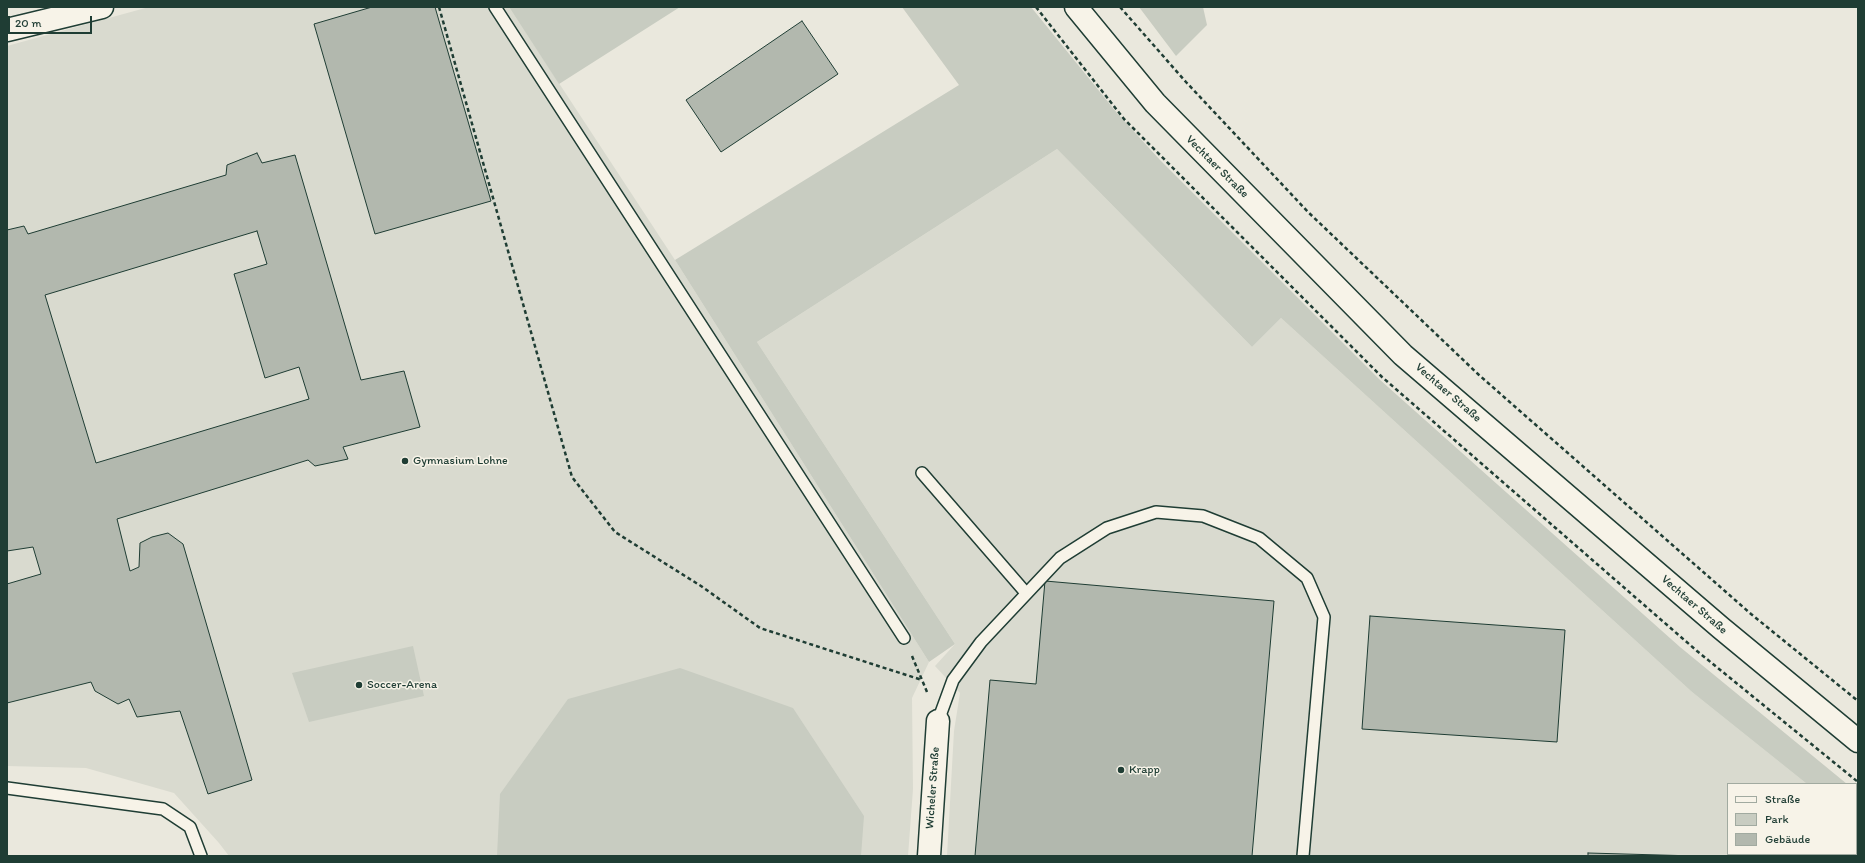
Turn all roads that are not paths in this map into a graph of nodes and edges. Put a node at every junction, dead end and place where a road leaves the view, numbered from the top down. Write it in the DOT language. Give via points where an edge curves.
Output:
graph roads {
  1 [pos="102,7"];
  2 [pos="495,7"];
  3 [pos="1076,7"];
  4 [pos="7,30"];
  5 [pos="922,473"];
  6 [pos="1026,594"];
  7 [pos="904,638"];
  8 [pos="938,721"];
  9 [pos="1858,741"];
  10 [pos="7,788"];
  11 [pos="201,856"];
  12 [pos="929,856"];
  13 [pos="1303,856"];
  1 -- 4 [label="main road"];
  2 -- 7 [label="lane"];
  3 -- 9 [label="main road, Vechtaer Straße" via="1155,103 1403,355 1720,628"];
  5 -- 6 [label="lane"];
  6 -- 8 [label="lane" via="981,642 953,680"];
  6 -- 13 [label="lane" via="1060,558 1108,528 1156,512 1203,516 1259,538 1307,578 1324,616"];
  8 -- 12 [label="main road, Wicheler Straße"];
  10 -- 11 [label="lane" via="163,809 190,827"];
}
